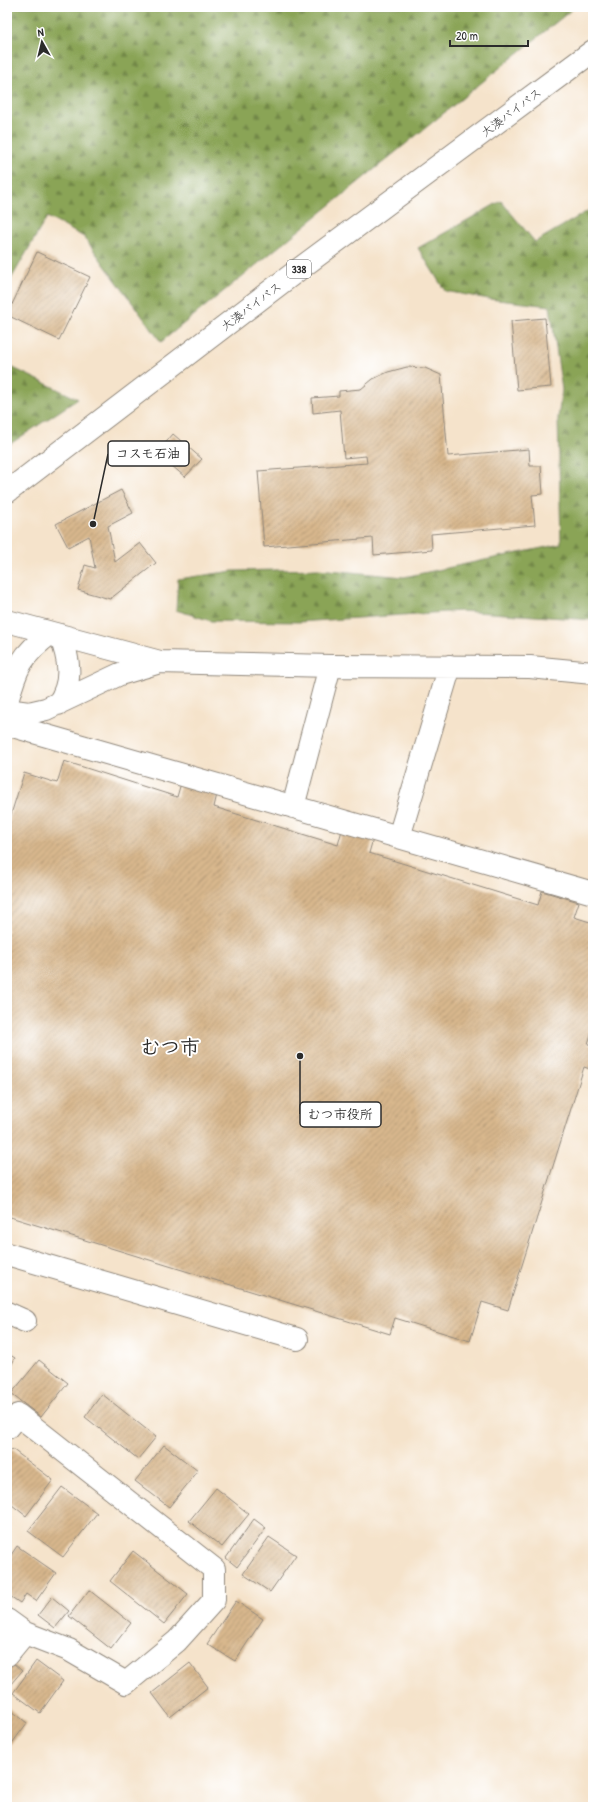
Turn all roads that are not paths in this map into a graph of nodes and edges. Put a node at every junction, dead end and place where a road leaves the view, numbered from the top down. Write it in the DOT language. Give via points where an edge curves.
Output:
graph roads {
  1 [pos="593,51"];
  2 [pos="7,492"];
  3 [pos="7,621"];
  4 [pos="56,634"];
  5 [pos="160,662"];
  6 [pos="330,666"];
  7 [pos="450,666"];
  8 [pos="593,673"];
  9 [pos="58,704"];
  10 [pos="9,715"];
  11 [pos="293,807"];
  12 [pos="399,837"];
  13 [pos="593,893"];
  14 [pos="7,1254"];
  15 [pos="297,1340"];
  16 [pos="7,1428"];
  17 [pos="7,1620"];
  18 [pos="25,1633"];
  19 [pos="7,1655"];
  1 -- 2 [label="main road, 大湊バイパス / 338" via="302,267"];
  3 -- 4 [label="main road"];
  4 -- 5 [label="main road"];
  4 -- 9 [label="main road" via="69,666 68,683"];
  4 -- 10 [label="main road" via="26,656 17,669"];
  5 -- 6 [label="main road"];
  5 -- 9 [label="main road" via="120,674"];
  6 -- 7 [label="main road"];
  6 -- 11 [label="main road"];
  7 -- 8 [label="main road" via="530,667"];
  7 -- 12 [label="main road"];
  9 -- 10 [label="main road" via="29,713"];
  10 -- 11 [label="main road"];
  11 -- 12 [label="main road"];
  12 -- 13 [label="main road"];
  14 -- 15 [label="main road"];
  16 -- 18 [label="main road" via="18,1415 214,1569 214,1600 177,1641 126,1683 69,1650"];
  17 -- 18 [label="main road"];
  18 -- 19 [label="main road"];
}
